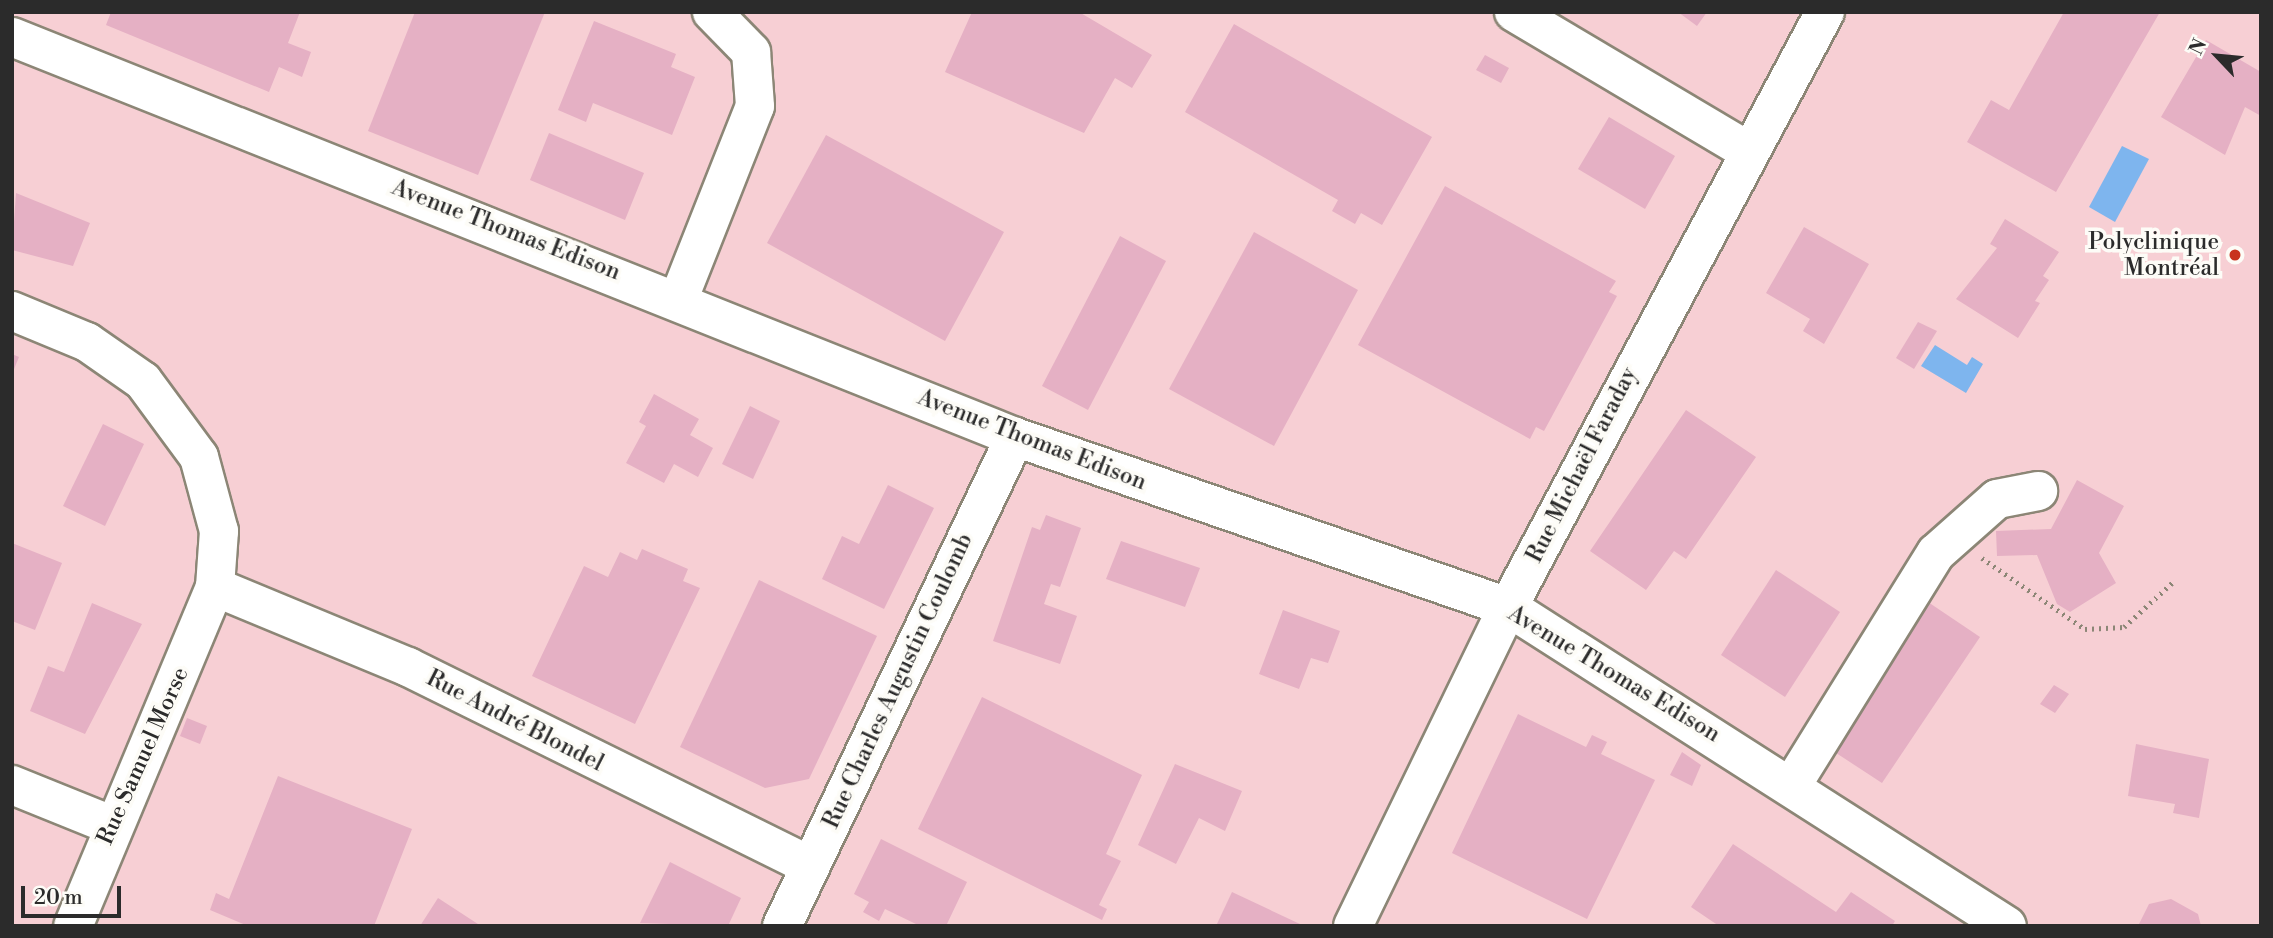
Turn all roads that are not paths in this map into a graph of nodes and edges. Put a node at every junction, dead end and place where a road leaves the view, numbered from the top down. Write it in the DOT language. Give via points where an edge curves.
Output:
graph roads {
  1 [pos="712,12"];
  2 [pos="1514,12"];
  3 [pos="1825,12"];
  4 [pos="12,37"];
  5 [pos="1748,151"];
  6 [pos="679,298"];
  7 [pos="12,312"];
  8 [pos="1015,437"];
  9 [pos="2038,491"];
  10 [pos="215,587"];
  11 [pos="1508,607"];
  12 [pos="12,785"];
  13 [pos="1792,785"];
  14 [pos="111,825"];
  15 [pos="810,866"];
  16 [pos="73,926"];
  17 [pos="782,926"];
  18 [pos="1353,926"];
  19 [pos="2007,926"];
  1 -- 6 [label="street" via="751,52 755,106"];
  2 -- 5 [label="street"];
  3 -- 5 [label="street, Rue Michaël Faraday"];
  4 -- 6 [label="street, Avenue Thomas Edison"];
  5 -- 11 [label="street, Rue Michaël Faraday"];
  6 -- 8 [label="street, Avenue Thomas Edison"];
  7 -- 10 [label="street, Rue Samuel Morse" via="87,342 143,381 159,402 199,457 219,531"];
  8 -- 11 [label="street, Avenue Thomas Edison"];
  8 -- 15 [label="street, Rue Charles Augustin Coulomb"];
  9 -- 13 [label="street" via="1997,499 1936,553"];
  10 -- 14 [label="street, Rue Samuel Morse"];
  10 -- 15 [label="street, Rue André Blondel" via="408,667"];
  11 -- 13 [label="street, Avenue Thomas Edison"];
  11 -- 18 [label="street, Rue Michaël Faraday"];
  12 -- 14 [label="street"];
  13 -- 19 [label="street, Avenue Thomas Edison"];
  14 -- 16 [label="street, Rue Samuel Morse"];
  15 -- 17 [label="street, Rue Charles Augustin Coulomb"];
}
